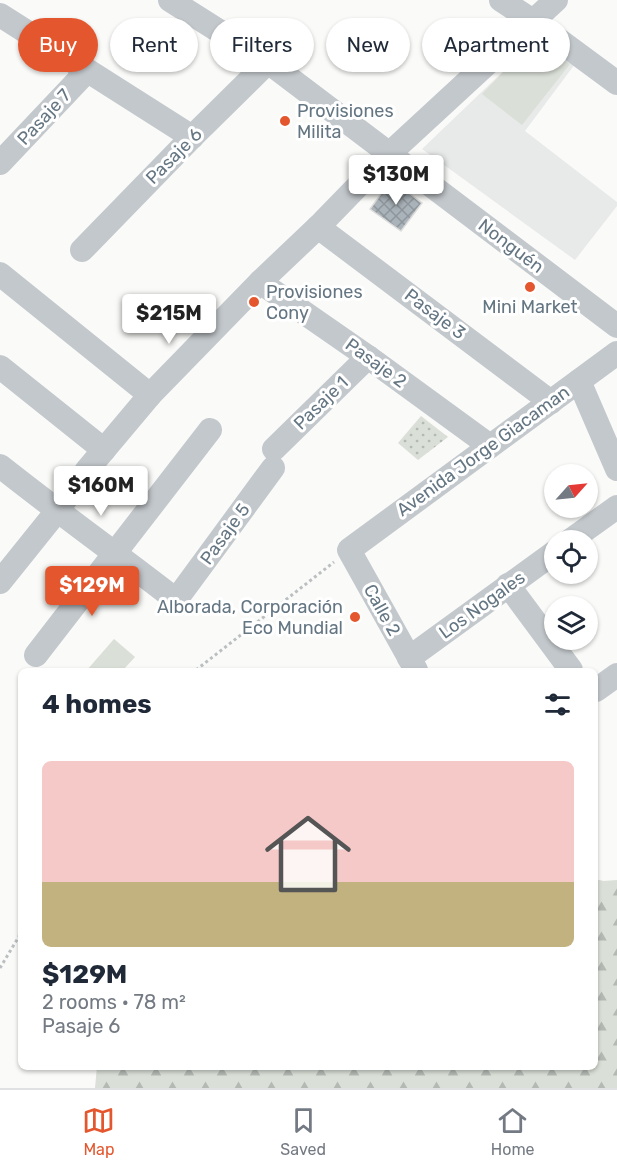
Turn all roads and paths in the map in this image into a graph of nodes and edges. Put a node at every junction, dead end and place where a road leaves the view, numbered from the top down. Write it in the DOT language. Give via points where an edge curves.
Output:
graph roads {
  1 [pos="12,0"];
  2 [pos="170,0"];
  3 [pos="501,0"];
  4 [pos="556,0"];
  5 [pos="0,13"];
  6 [pos="528,18"];
  7 [pos="536,18"];
  8 [pos="18,25"];
  9 [pos="210,25"];
  10 [pos="570,48"];
  11 [pos="86,72"];
  12 [pos="89,72"];
  13 [pos="258,72"];
  14 [pos="281,72"];
  15 [pos="478,72"];
  16 [pos="617,83"];
  17 [pos="192,137"];
  18 [pos="389,154"];
  19 [pos="0,163"];
  20 [pos="318,227"];
  21 [pos="82,250"];
  22 [pos="0,274"];
  23 [pos="260,282"];
  24 [pos="617,326"];
  25 [pos="617,353"];
  26 [pos="368,357"];
  27 [pos="0,367"];
  28 [pos="579,381"];
  29 [pos="150,395"];
  30 [pos="551,402"];
  31 [pos="210,430"];
  32 [pos="490,447"];
  33 [pos="104,450"];
  34 [pos="273,458"];
  35 [pos="0,466"];
  36 [pos="617,469"];
  37 [pos="617,507"];
  38 [pos="57,511"];
  39 [pos="585,530"];
  40 [pos="115,552"];
  41 [pos="345,553"];
  42 [pos="544,560"];
  43 [pos="1,577"];
  44 [pos="508,585"];
  45 [pos="36,655"];
  46 [pos="412,664"];
  47 [pos="199,668"];
  48 [pos="570,668"];
  49 [pos="617,675"];
  50 [pos="598,689"];
  51 [pos="18,938"];
  52 [pos="0,968"];
  1 -- 5 [label="street"];
  2 -- 9 [label="street, Nonguén"];
  3 -- 6 [label="street"];
  4 -- 7 [label="street"];
  5 -- 8 [label="street"];
  10 -- 16 [label="street"];
  11 -- 19 [label="street, Pasaje 7"];
  12 -- 17 [label="street"];
  13 -- 17 [label="street, Pasaje 6"];
  14 -- 18 [label="street, Nonguén"];
  15 -- 18 [label="street"];
  17 -- 21 [label="street, Pasaje 6"];
  18 -- 20 [label="street"];
  18 -- 24 [label="street, Nonguén"];
  20 -- 23 [label="street"];
  20 -- 30 [label="street, Pasaje 3"];
  22 -- 29 [label="street"];
  23 -- 26 [label="street, Pasaje 2"];
  23 -- 29 [label="street"];
  25 -- 28 [label="street, Avenida Jorge Giacaman"];
  26 -- 32 [label="street, Pasaje 2"];
  26 -- 34 [label="street, Pasaje 1"];
  27 -- 33 [label="street"];
  28 -- 30 [label="street, Avenida Jorge Giacaman"];
  28 -- 36 [label="street"];
  29 -- 33 [label="street"];
  30 -- 32 [label="street, Avenida Jorge Giacaman"];
  31 -- 40 [label="street"];
  32 -- 41 [label="street, Avenida Jorge Giacaman"];
  33 -- 38 [label="street"];
  34 -- 40 [label="street, Pasaje 5" via="176,600"];
  35 -- 38 [label="street"];
  37 -- 39 [label="street"];
  38 -- 40 [label="street"];
  38 -- 43 [label="street"];
  40 -- 45 [label="street"];
  41 -- 46 [label="street, Calle 2"];
  41 -- 47 [label="path"];
  42 -- 44 [label="street, Los Nogales"];
  44 -- 46 [label="street, Los Nogales"];
  44 -- 48 [label="street"];
  49 -- 50 [label="street"];
  51 -- 52 [label="path"];
}
